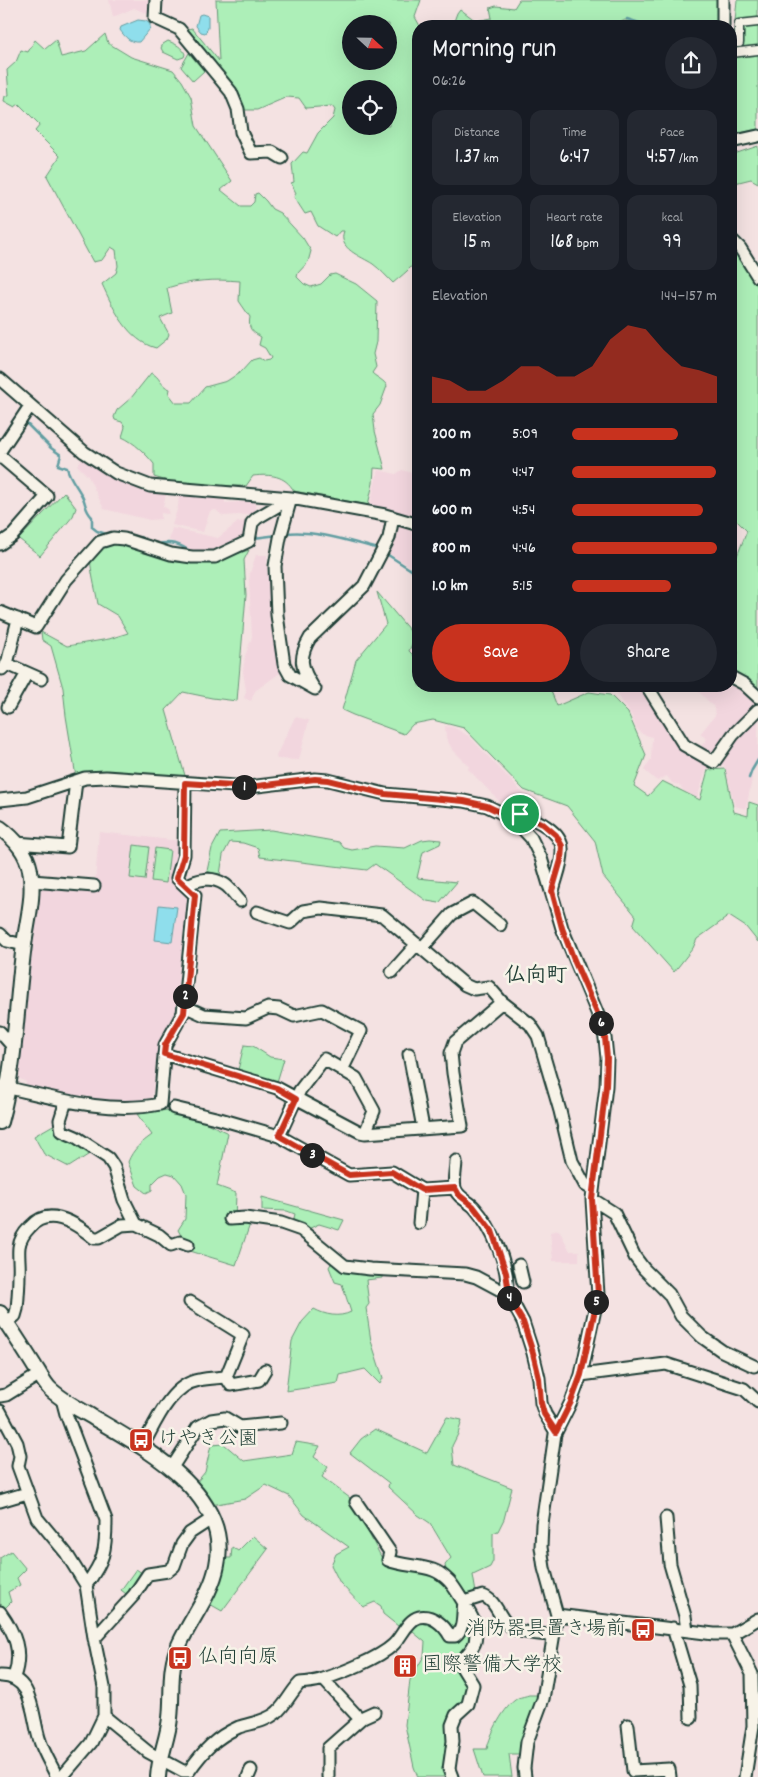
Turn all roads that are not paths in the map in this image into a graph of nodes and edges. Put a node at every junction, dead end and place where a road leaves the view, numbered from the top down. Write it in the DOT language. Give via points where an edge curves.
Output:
graph roads {
  1 [pos="156,0"];
  2 [pos="723,0"];
  3 [pos="723,20"];
  4 [pos="758,22"];
  5 [pos="737,43"];
  6 [pos="758,50"];
  7 [pos="737,52"];
  8 [pos="758,136"];
  9 [pos="737,141"];
  10 [pos="282,158"];
  11 [pos="737,245"];
  12 [pos="758,277"];
  13 [pos="0,379"];
  14 [pos="30,406"];
  15 [pos="0,451"];
  16 [pos="0,456"];
  17 [pos="292,498"];
  18 [pos="393,518"];
  19 [pos="412,523"];
  20 [pos="0,544"];
  21 [pos="0,612"];
  22 [pos="18,619"];
  23 [pos="26,673"];
  24 [pos="40,680"];
  25 [pos="737,680"];
  26 [pos="651,692"];
  27 [pos="758,697"];
  28 [pos="8,706"];
  29 [pos="758,710"];
  30 [pos="76,781"];
  31 [pos="185,783"];
  32 [pos="0,800"];
  33 [pos="506,815"];
  34 [pos="0,828"];
  35 [pos="16,843"];
  36 [pos="32,881"];
  37 [pos="94,886"];
  38 [pos="186,886"];
  39 [pos="552,891"];
  40 [pos="240,901"];
  41 [pos="257,912"];
  42 [pos="500,925"];
  43 [pos="0,934"];
  44 [pos="24,946"];
  45 [pos="419,946"];
  46 [pos="392,972"];
  47 [pos="502,1002"];
  48 [pos="184,1006"];
  49 [pos="0,1032"];
  50 [pos="14,1048"];
  51 [pos="164,1054"];
  52 [pos="410,1054"];
  53 [pos="342,1070"];
  54 [pos="4,1087"];
  55 [pos="296,1099"];
  56 [pos="66,1101"];
  57 [pos="174,1108"];
  58 [pos="0,1122"];
  59 [pos="424,1128"];
  60 [pos="364,1133"];
  61 [pos="279,1136"];
  62 [pos="456,1161"];
  63 [pos="455,1188"];
  64 [pos="422,1190"];
  65 [pos="592,1194"];
  66 [pos="230,1219"];
  67 [pos="419,1223"];
  68 [pos="136,1224"];
  69 [pos="188,1245"];
  70 [pos="521,1274"];
  71 [pos="506,1277"];
  72 [pos="506,1293"];
  73 [pos="190,1302"];
  74 [pos="3,1318"];
  75 [pos="754,1366"];
  76 [pos="265,1370"];
  77 [pos="40,1374"];
  78 [pos="581,1375"];
  79 [pos="226,1377"];
  80 [pos="0,1396"];
  81 [pos="62,1399"];
  82 [pos="758,1402"];
  83 [pos="0,1411"];
  84 [pos="281,1423"];
  85 [pos="556,1432"];
  86 [pos="142,1447"];
  87 [pos="171,1469"];
  88 [pos="27,1493"];
  89 [pos="0,1501"];
  90 [pos="356,1502"];
  91 [pos="213,1518"];
  92 [pos="666,1518"];
  93 [pos="86,1586"];
  94 [pos="464,1602"];
  95 [pos="0,1612"];
  96 [pos="558,1616"];
  97 [pos="758,1619"];
  98 [pos="673,1628"];
  99 [pos="687,1630"];
  100 [pos="555,1631"];
  101 [pos="732,1634"];
  102 [pos="94,1639"];
  103 [pos="0,1676"];
  104 [pos="14,1677"];
  105 [pos="323,1679"];
  106 [pos="374,1712"];
  107 [pos="104,1716"];
  108 [pos="691,1718"];
  109 [pos="360,1719"];
  110 [pos="628,1725"];
  111 [pos="160,1760"];
  112 [pos="57,1777"];
  113 [pos="62,1777"];
  114 [pos="158,1777"];
  115 [pos="181,1777"];
  116 [pos="328,1777"];
  117 [pos="452,1777"];
  118 [pos="526,1777"];
  119 [pos="670,1777"];
  120 [pos="745,1777"];
  1 -- 10 [label="street" via="156,18 179,29 231,92 238,109 241,132 251,153 272,152"];
  2 -- 3 [label="street"];
  4 -- 5 [label="street" via="739,24"];
  6 -- 7 [label="street"];
  8 -- 9 [label="street"];
  11 -- 12 [label="street"];
  13 -- 14 [label="street"];
  14 -- 15 [label="street"];
  14 -- 17 [label="street" via="84,452 116,473 150,486"];
  16 -- 20 [label="street" via="47,496 13,536"];
  17 -- 18 [label="street"];
  17 -- 18 [label="street" via="275,566 284,664 290,675 315,689 304,673 304,648 310,638 364,586 389,538"];
  17 -- 22 [label="street" via="257,518 252,523 250,538 215,557 171,554 124,539 100,542 66,580 36,627"];
  18 -- 19 [label="street"];
  21 -- 22 [label="street"];
  22 -- 23 [label="street" via="4,666"];
  23 -- 24 [label="street"];
  23 -- 28 [label="street"];
  25 -- 27 [label="street"];
  26 -- 29 [label="street" via="684,745 714,762"];
  30 -- 31 [label="street" via="106,777"];
  30 -- 32 [label="street" via="28,797"];
  30 -- 35 [label="street" via="68,847"];
  31 -- 33 [label="street" via="249,787 328,780 385,794 464,801 487,806"];
  31 -- 38 [label="street" via="184,855 177,878"];
  33 -- 39 [label="street" via="531,838"];
  33 -- 39 [label="street" via="520,814 533,819 556,835 562,846"];
  34 -- 35 [label="street"];
  35 -- 36 [label="street" via="26,859"];
  36 -- 37 [label="street"];
  36 -- 44 [label="street"];
  38 -- 40 [label="street" via="205,879 214,880 224,884"];
  38 -- 48 [label="street" via="195,895"];
  39 -- 65 [label="street" via="562,928 605,1038 606,1086"];
  41 -- 45 [label="street" via="290,923 303,911 321,908 382,915"];
  42 -- 45 [label="street" via="473,902 452,914"];
  43 -- 44 [label="street" via="7,941"];
  44 -- 50 [label="street"];
  45 -- 46 [label="street"];
  45 -- 47 [label="street" via="465,985 474,989 489,987"];
  47 -- 59 [label="street" via="455,1042 451,1053 462,1126"];
  47 -- 65 [label="street" via="530,1024 538,1036 572,1161"];
  48 -- 51 [label="street" via="184,1013 165,1045"];
  48 -- 53 [label="street" via="204,1015 246,1018 268,1008 294,1016 322,1010 361,1031"];
  49 -- 50 [label="street"];
  50 -- 54 [label="street"];
  51 -- 55 [label="street" via="277,1088"];
  51 -- 56 [label="street" via="160,1104 122,1109"];
  52 -- 59 [label="street"];
  53 -- 55 [label="street" via="324,1059"];
  53 -- 60 [label="street" via="356,1078 374,1110"];
  54 -- 56 [label="street"];
  54 -- 58 [label="street"];
  55 -- 60 [label="street"];
  55 -- 61 [label="street"];
  56 -- 68 [label="street" via="60,1120 62,1131 108,1158"];
  57 -- 61 [label="street"];
  59 -- 60 [label="street"];
  61 -- 64 [label="street" via="349,1175 392,1172"];
  62 -- 63 [label="street"];
  63 -- 64 [label="street"];
  63 -- 71 [label="street" via="492,1231"];
  64 -- 67 [label="street"];
  65 -- 75 [label="street" via="614,1213 636,1257 669,1294 681,1316 722,1351"];
  65 -- 78 [label="street" via="598,1295"];
  66 -- 72 [label="street" via="281,1223 301,1230 345,1266 465,1274"];
  68 -- 69 [label="street" via="171,1245 180,1242"];
  68 -- 74 [label="street" via="122,1225 94,1238 69,1220 44,1217 33,1223 23,1234 20,1246 15,1316"];
  70 -- 71 [label="street"];
  71 -- 72 [label="street"];
  72 -- 85 [label="street" via="523,1322 539,1378 544,1414"];
  73 -- 79 [label="street" via="243,1336"];
  74 -- 77 [label="street"];
  76 -- 79 [label="street" via="259,1380 231,1385"];
  77 -- 80 [label="street"];
  77 -- 81 [label="street" via="48,1388"];
  78 -- 82 [label="street" via="666,1364 744,1389"];
  78 -- 85 [label="street"];
  79 -- 86 [label="street" via="197,1380 176,1392"];
  81 -- 86 [label="street"];
  81 -- 93 [label="street" via="106,1520 104,1553"];
  83 -- 88 [label="street" via="17,1443 18,1466"];
  84 -- 87 [label="street" via="240,1427 225,1418 211,1420 198,1428"];
  85 -- 96 [label="street" via="541,1547"];
  86 -- 87 [label="street"];
  87 -- 91 [label="street" via="197,1493"];
  88 -- 89 [label="street"];
  88 -- 93 [label="street" via="37,1518 66,1553"];
  90 -- 94 [label="street" via="390,1552 388,1560 439,1573"];
  91 -- 102 [label="street" via="190,1533 168,1572 148,1574 134,1595"];
  91 -- 111 [label="street" via="218,1535 218,1564 173,1660 170,1719"];
  92 -- 99 [label="street" via="670,1564"];
  93 -- 102 [label="street"];
  94 -- 100 [label="street" via="483,1596 491,1600 507,1624 516,1629 548,1635"];
  94 -- 105 [label="street" via="462,1626 455,1636 450,1636 434,1619 418,1617 382,1654"];
  94 -- 117 [label="street" via="476,1626 475,1645 460,1664 473,1686 468,1704 452,1725 449,1769"];
  95 -- 104 [label="street" via="16,1641 19,1663"];
  96 -- 98 [label="street"];
  96 -- 100 [label="street"];
  97 -- 101 [label="street"];
  98 -- 99 [label="street"];
  98 -- 108 [label="street" via="690,1685"];
  99 -- 101 [label="street"];
  100 -- 118 [label="street" via="543,1699 526,1742"];
  101 -- 120 [label="street" via="752,1674 753,1726"];
  102 -- 107 [label="street" via="104,1687"];
  103 -- 104 [label="street"];
  104 -- 112 [label="street" via="30,1699 39,1739"];
  105 -- 109 [label="street"];
  105 -- 111 [label="street" via="300,1683 276,1713 221,1737 204,1750 189,1771"];
  106 -- 109 [label="street"];
  107 -- 111 [label="street"];
  107 -- 113 [label="street" via="91,1743"];
  109 -- 116 [label="street" via="328,1748"];
  110 -- 119 [label="street" via="633,1771 669,1769"];
  111 -- 114 [label="street"];
  111 -- 115 [label="street"];
}
